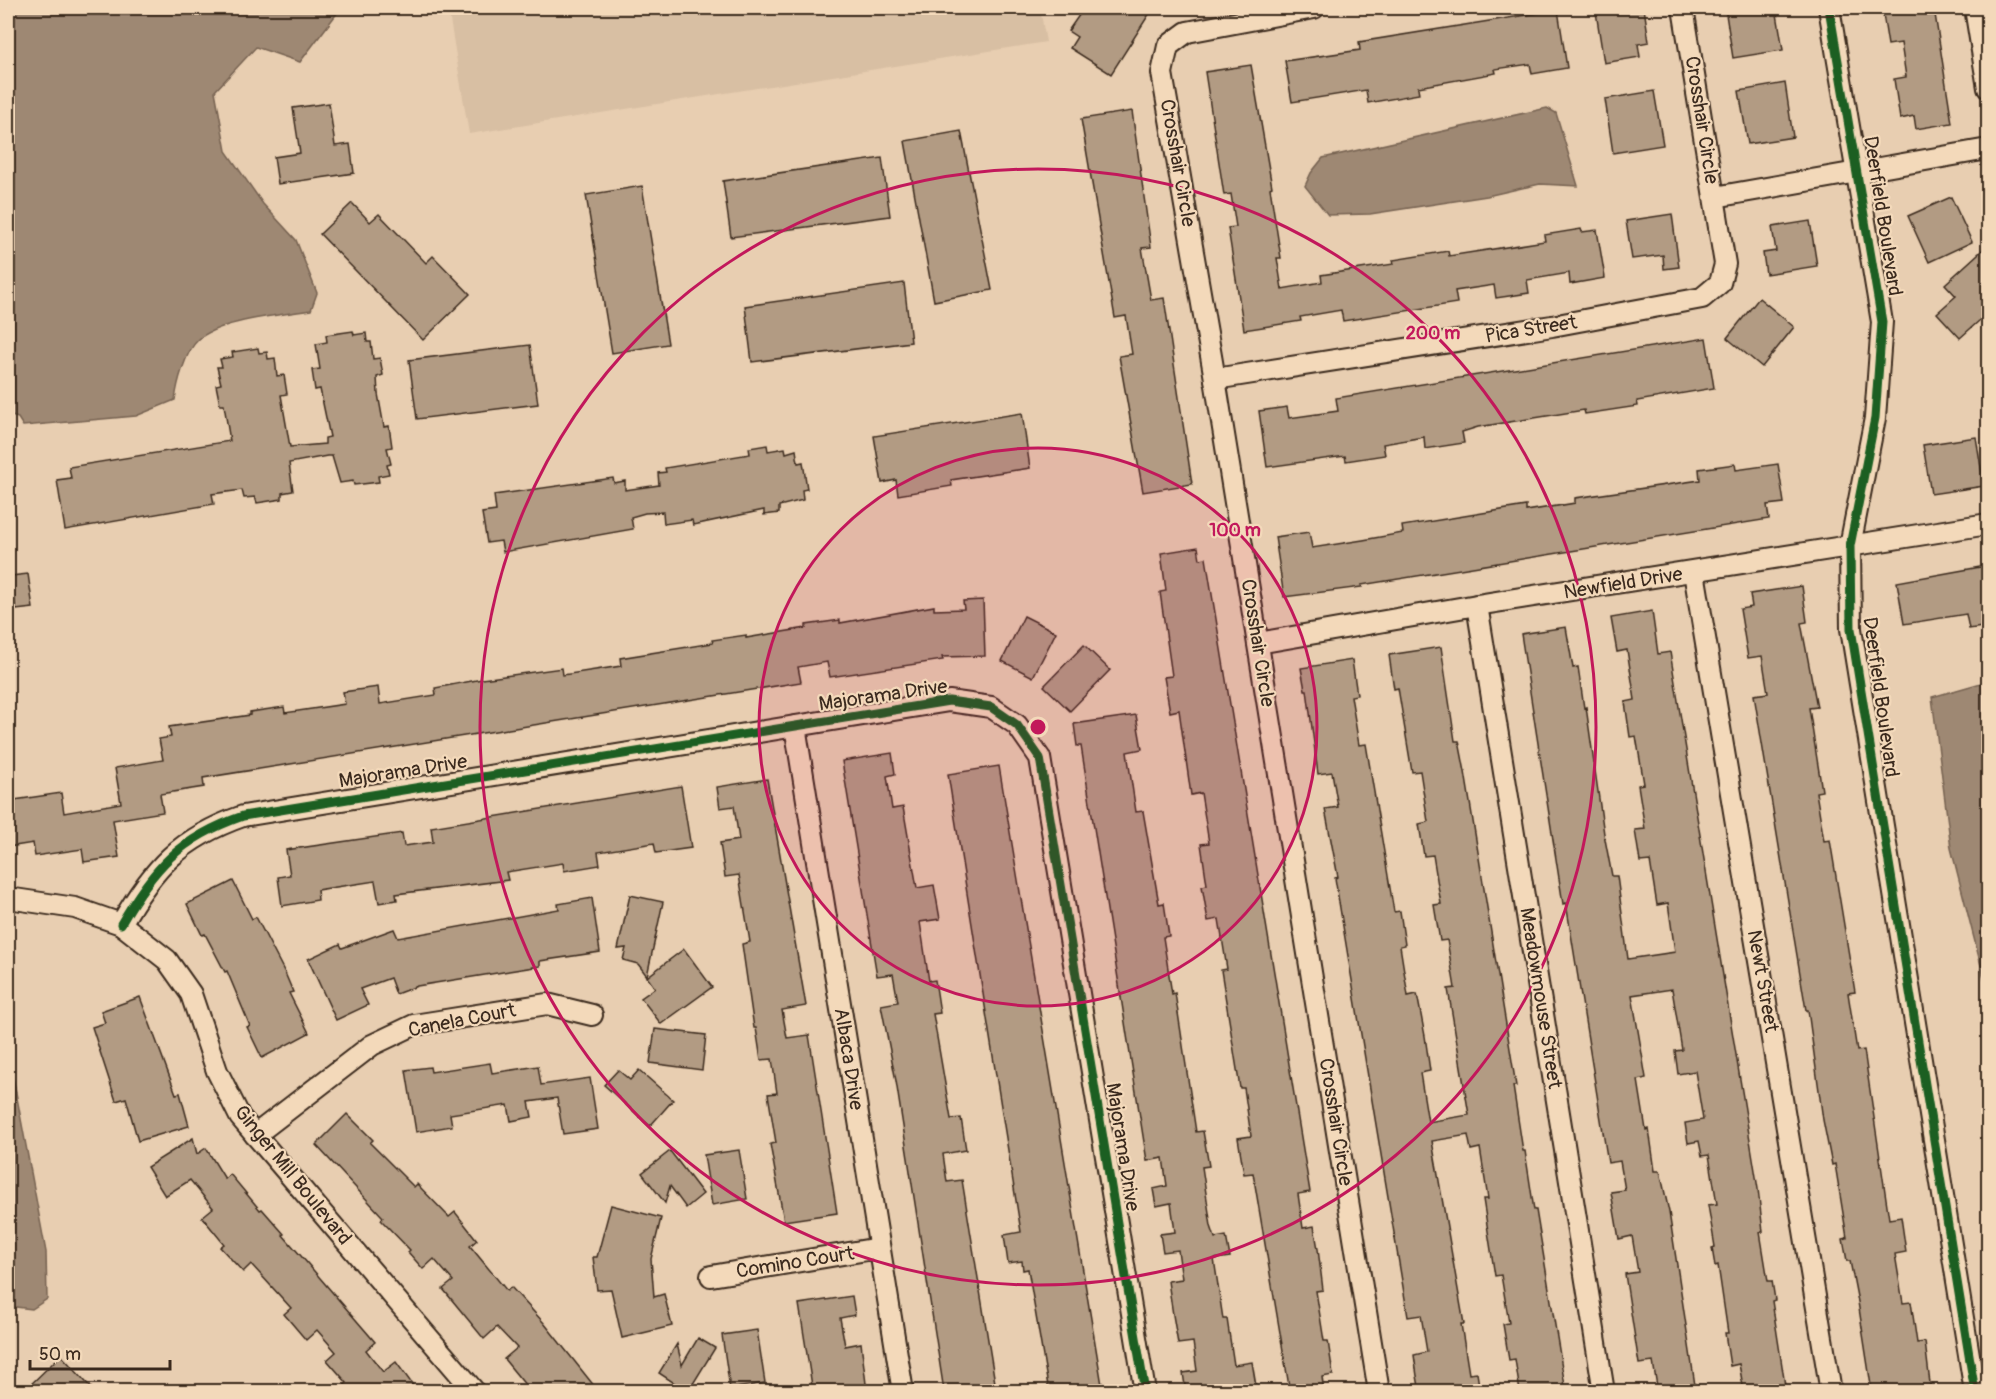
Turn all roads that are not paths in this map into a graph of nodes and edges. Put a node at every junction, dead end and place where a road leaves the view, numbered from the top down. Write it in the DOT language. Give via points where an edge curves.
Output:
graph roads {
  1 [pos="1314,8"];
  2 [pos="1683,8"];
  3 [pos="1829,8"];
  4 [pos="1975,8"];
  5 [pos="1989,88"];
  6 [pos="1989,149"];
  7 [pos="1857,172"];
  8 [pos="1715,197"];
  9 [pos="1215,379"];
  10 [pos="1989,524"];
  11 [pos="1850,546"];
  12 [pos="1694,572"];
  13 [pos="1477,605"];
  14 [pos="1258,643"];
  15 [pos="795,726"];
  16 [pos="8,898"];
  17 [pos="121,924"];
  18 [pos="592,1015"];
  19 [pos="255,1135"];
  20 [pos="879,1248"];
  21 [pos="711,1276"];
  22 [pos="475,1392"];
  23 [pos="903,1392"];
  24 [pos="1145,1392"];
  25 [pos="1379,1392"];
  26 [pos="1604,1392"];
  27 [pos="1831,1392"];
  28 [pos="1975,1392"];
  1 -- 9 [label="street, Crosshair Circle" via="1187,32 1168,46 1162,73"];
  2 -- 8 [label="street, Crosshair Circle"];
  3 -- 7 [label="street, Deerfield Boulevard"];
  4 -- 5 [label="street"];
  6 -- 7 [label="street, Crosshair Circle"];
  7 -- 8 [label="street, Crosshair Circle"];
  7 -- 11 [label="street, Deerfield Boulevard" via="1882,322 1875,418"];
  8 -- 9 [label="street, Pica Street" via="1725,264 1720,284 1702,298 1552,326"];
  9 -- 14 [label="street, Crosshair Circle"];
  10 -- 11 [label="street, Newfield Drive"];
  11 -- 12 [label="street, Newfield Drive"];
  11 -- 28 [label="street, Deerfield Boulevard" via="1851,629"];
  12 -- 13 [label="street, Newfield Drive"];
  12 -- 27 [label="street, Newt Street"];
  13 -- 14 [label="street, Newfield Drive"];
  13 -- 26 [label="street, Meadowmouse Street"];
  14 -- 25 [label="street, Crosshair Circle"];
  15 -- 17 [label="street, Majorama Drive" via="243,816 214,826 167,857"];
  15 -- 20 [label="street, Albaca Drive"];
  15 -- 24 [label="street, Majorama Drive" via="949,701 991,707 1017,725 1040,758"];
  16 -- 17 [label="street, Ginger Mill Boulevard" via="75,908"];
  17 -- 19 [label="street, Ginger Mill Boulevard" via="167,960 191,994 217,1071 240,1117"];
  18 -- 19 [label="street, Canela Court" via="547,1004 414,1025 372,1045"];
  19 -- 22 [label="street, Ginger Mill Boulevard"];
  20 -- 21 [label="street, Comino Court"];
  20 -- 23 [label="street, Albaca Drive"];
}
